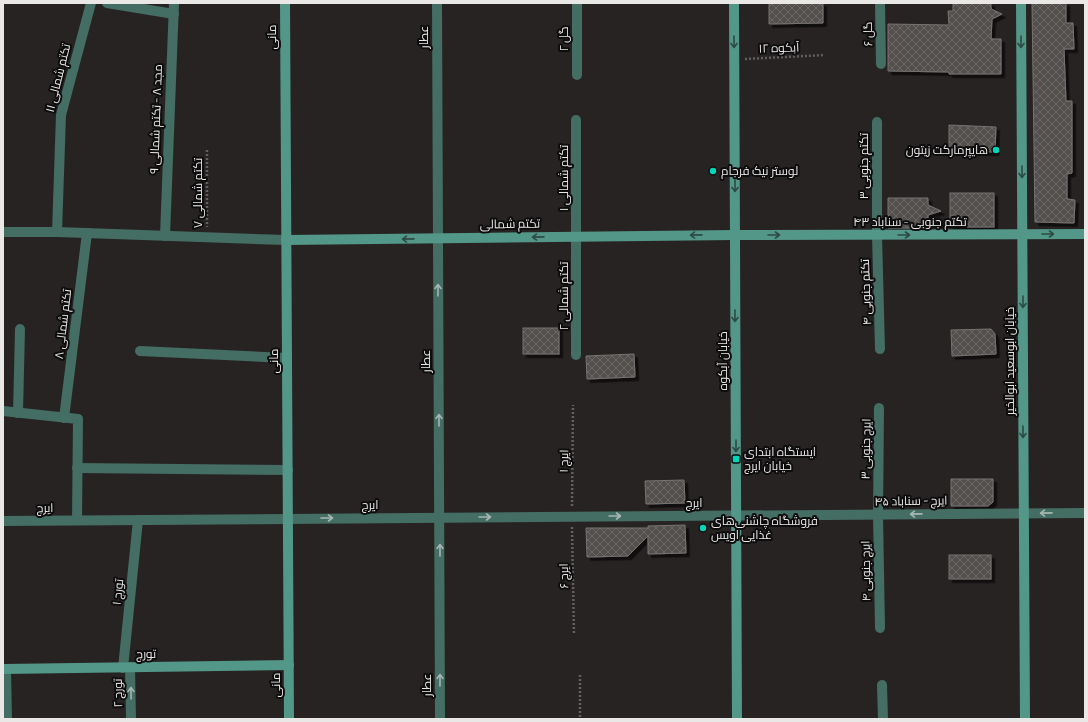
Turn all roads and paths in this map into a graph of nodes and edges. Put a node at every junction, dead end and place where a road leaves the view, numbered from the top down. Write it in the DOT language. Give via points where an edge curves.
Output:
graph roads {
  1 [pos="91,3"];
  2 [pos="107,3"];
  3 [pos="174,3"];
  4 [pos="284,3"];
  5 [pos="437,3"];
  6 [pos="577,3"];
  7 [pos="734,3"];
  8 [pos="880,3"];
  9 [pos="1021,3"];
  10 [pos="174,14"];
  11 [pos="825,55"];
  12 [pos="734,59"];
  13 [pos="881,64"];
  14 [pos="577,75"];
  15 [pos="576,120"];
  16 [pos="877,122"];
  17 [pos="207,150"];
  18 [pos="3,232"];
  19 [pos="58,232"];
  20 [pos="87,233"];
  21 [pos="1022,234"];
  22 [pos="1085,234"];
  23 [pos="735,235"];
  24 [pos="877,235"];
  25 [pos="165,236"];
  26 [pos="207,237"];
  27 [pos="577,237"];
  28 [pos="438,238"];
  29 [pos="286,240"];
  30 [pos="20,329"];
  31 [pos="880,349"];
  32 [pos="140,351"];
  33 [pos="576,355"];
  34 [pos="287,358"];
  35 [pos="573,406"];
  36 [pos="879,408"];
  37 [pos="3,411"];
  38 [pos="18,413"];
  39 [pos="64,418"];
  40 [pos="77,468"];
  41 [pos="288,470"];
  42 [pos="1024,513"];
  43 [pos="1085,513"];
  44 [pos="878,515"];
  45 [pos="736,516"];
  46 [pos="439,517"];
  47 [pos="572,517"];
  48 [pos="288,518"];
  49 [pos="76,520"];
  50 [pos="138,520"];
  51 [pos="3,521"];
  52 [pos="880,628"];
  53 [pos="574,635"];
  54 [pos="289,665"];
  55 [pos="127,667"];
  56 [pos="4,669"];
  57 [pos="580,675"];
  58 [pos="882,685"];
  59 [pos="7,719"];
  60 [pos="131,719"];
  61 [pos="289,719"];
  62 [pos="440,719"];
  63 [pos="580,719"];
  64 [pos="737,719"];
  65 [pos="883,719"];
  66 [pos="1025,719"];
  1 -- 19 [label="street, تکتم شمالی ۱۱" via="61,115"];
  2 -- 10 [label="street"];
  3 -- 10 [label="street, مجد ۸ - تکتم شمالی ۹"];
  4 -- 29 [label="street, مانی"];
  5 -- 28 [label="street, عطار"];
  6 -- 14 [label="street, گل ۲"];
  7 -- 12 [label="street, خیابان آبکوه, one-way"];
  8 -- 13 [label="street, گل ۶"];
  9 -- 21 [label="street, خیابان ابوسعید ابوالخیر, one-way"];
  10 -- 25 [label="street, مجد ۸ - تکتم شمالی ۹"];
  11 -- 12 [label="path, آبکوه ۱۲"];
  12 -- 23 [label="street, خیابان آبکوه, one-way"];
  15 -- 27 [label="street, تکتم شمالی ۱"];
  16 -- 24 [label="street, تکتم جنوبی ۳"];
  17 -- 26 [label="path, تکتم شمالی ۷"];
  18 -- 19 [label="street"];
  19 -- 20 [label="street"];
  20 -- 25 [label="street"];
  20 -- 39 [label="street, تکتم شمالی ۸"];
  21 -- 22 [label="street, تکتم جنوبی - سناباد ۴۳, one-way"];
  24 -- 21 [label="street, تکتم جنوبی - سناباد ۴۳, one-way"];
  21 -- 42 [label="street, خیابان ابوسعید ابوالخیر, one-way"];
  23 -- 24 [label="street, تکتم جنوبی - سناباد ۴۳, one-way"];
  23 -- 27 [label="street, تکتم شمالی, one-way"];
  23 -- 45 [label="street, خیابان آبکوه, one-way"];
  24 -- 31 [label="street, تکتم جنوبی ۴"];
  25 -- 26 [label="street"];
  26 -- 29 [label="street"];
  27 -- 28 [label="street, تکتم شمالی, one-way"];
  27 -- 33 [label="street, تکتم شمالی ۲"];
  28 -- 29 [label="street, تکتم شمالی, one-way"];
  46 -- 28 [label="street, عطار, one-way"];
  29 -- 34 [label="street, مانی"];
  30 -- 38 [label="street"];
  32 -- 34 [label="street"];
  34 -- 41 [label="street, مانی"];
  35 -- 47 [label="path, ایرج ۱"];
  36 -- 44 [label="street, ایرج جنوبی ۳"];
  37 -- 38 [label="street"];
  38 -- 39 [label="street"];
  39 -- 40 [label="street" via="78,419"];
  40 -- 41 [label="street"];
  40 -- 49 [label="street"];
  41 -- 48 [label="street, مانی"];
  43 -- 42 [label="street, ایرج - سناباد ۴۵, one-way"];
  42 -- 44 [label="street, ایرج - سناباد ۴۵, one-way"];
  42 -- 66 [label="street, خیابان ابوسعید ابوالخیر"];
  44 -- 45 [label="street, ایرج - سناباد ۴۵"];
  44 -- 52 [label="street, ایرج جنوبی ۴"];
  47 -- 45 [label="street, ایرج, one-way"];
  45 -- 64 [label="street, خیابان آبکوه"];
  46 -- 47 [label="street, ایرج, one-way"];
  48 -- 46 [label="street, ایرج, one-way"];
  62 -- 46 [label="street, عطار, one-way"];
  47 -- 53 [label="path, ایرج ۶"];
  48 -- 50 [label="street, ایرج"];
  48 -- 54 [label="street, مانی"];
  49 -- 50 [label="street, ایرج"];
  49 -- 51 [label="street, ایرج"];
  50 -- 55 [label="street, تورج ۱"];
  54 -- 55 [label="street, تورج"];
  54 -- 61 [label="street, مانی"];
  55 -- 56 [label="street, تورج"];
  60 -- 55 [label="street, تورج ۲, one-way"];
  56 -- 59 [label="street"];
  57 -- 63 [label="path"];
  58 -- 65 [label="street"];
}
